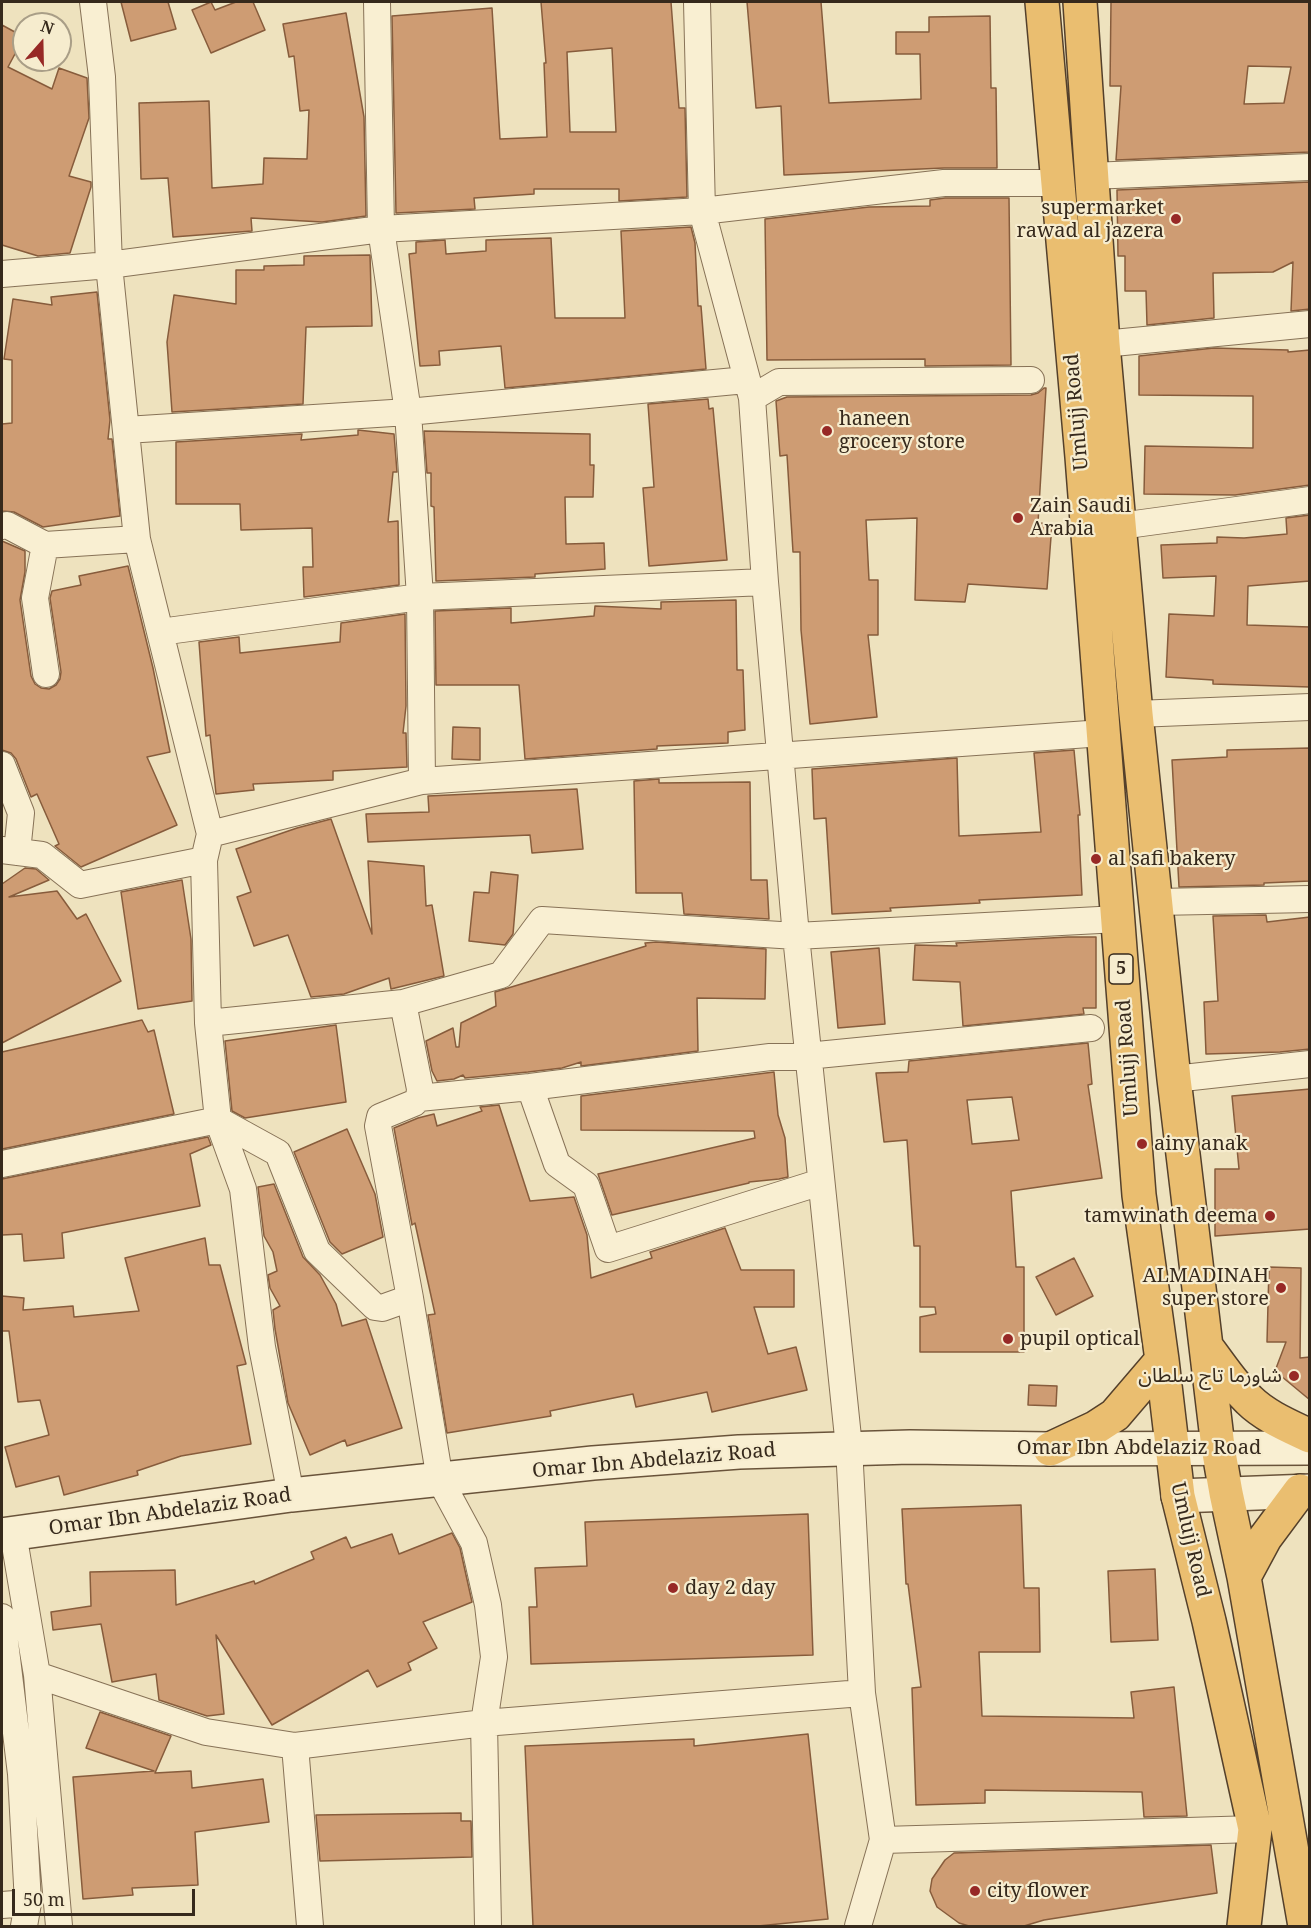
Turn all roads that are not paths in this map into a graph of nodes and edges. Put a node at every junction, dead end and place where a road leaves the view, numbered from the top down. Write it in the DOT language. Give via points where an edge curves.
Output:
graph roads {
  1 [pos="93,2"];
  2 [pos="377,2"];
  3 [pos="697,2"];
  4 [pos="1042,2"];
  5 [pos="1080,2"];
  6 [pos="1310,167"];
  7 [pos="1090,176"];
  8 [pos="1057,183"];
  9 [pos="702,211"];
  10 [pos="381,229"];
  11 [pos="109,265"];
  12 [pos="2,274"];
  13 [pos="1310,324"];
  14 [pos="1103,344"];
  15 [pos="1031,380"];
  16 [pos="749,389"];
  17 [pos="408,412"];
  18 [pos="126,430"];
  19 [pos="1310,500"];
  20 [pos="2,526"];
  21 [pos="1120,526"];
  22 [pos="137,539"];
  23 [pos="45,545"];
  24 [pos="765,582"];
  25 [pos="420,597"];
  26 [pos="160,632"];
  27 [pos="46,674"];
  28 [pos="1310,707"];
  29 [pos="1136,714"];
  30 [pos="1103,733"];
  31 [pos="779,755"];
  32 [pos="2,765"];
  33 [pos="422,781"];
  34 [pos="210,834"];
  35 [pos="9,851"];
  36 [pos="204,860"];
  37 [pos="1310,899"];
  38 [pos="1156,902"];
  39 [pos="1118,919"];
  40 [pos="796,936"];
  41 [pos="403,1003"];
  42 [pos="208,1023"];
  43 [pos="1091,1028"];
  44 [pos="808,1055"];
  45 [pos="1310,1064"];
  46 [pos="1174,1079"];
  47 [pos="530,1087"];
  48 [pos="419,1098"];
  49 [pos="218,1120"];
  50 [pos="2,1164"];
  51 [pos="821,1182"];
  52 [pos="410,1298"];
  53 [pos="1208,1348"];
  54 [pos="1162,1360"];
  55 [pos="1310,1436"];
  56 [pos="1218,1447"];
  57 [pos="849,1448"];
  58 [pos="1310,1448"];
  59 [pos="1050,1449"];
  60 [pos="1171,1449"];
  61 [pos="440,1480"];
  62 [pos="1305,1491"];
  63 [pos="1226,1493"];
  64 [pos="291,1495"];
  65 [pos="1178,1496"];
  66 [pos="7,1534"];
  67 [pos="1244,1577"];
  68 [pos="2,1617"];
  69 [pos="37,1676"];
  70 [pos="862,1693"];
  71 [pos="484,1723"];
  72 [pos="295,1746"];
  73 [pos="11,1775"];
  74 [pos="1255,1829"];
  75 [pos="883,1840"];
  76 [pos="2,1905"];
  77 [pos="26,1914"];
  78 [pos="59,1926"];
  79 [pos="310,1926"];
  80 [pos="488,1926"];
  81 [pos="858,1926"];
  82 [pos="1245,1926"];
  83 [pos="1305,1926"];
  1 -- 11 [label="street" via="102,77"];
  2 -- 10 [label="street"];
  3 -- 9 [label="street"];
  4 -- 8 [label="highway, Umlujj Road / 5"];
  5 -- 7 [label="highway, Umlujj Road / 5"];
  6 -- 7 [label="street"];
  7 -- 14 [label="highway, Umlujj Road / 5"];
  8 -- 9 [label="street" via="945,183"];
  8 -- 30 [label="highway, Umlujj Road / 5"];
  9 -- 10 [label="street"];
  9 -- 16 [label="street"];
  10 -- 11 [label="street"];
  10 -- 17 [label="street"];
  11 -- 12 [label="street"];
  11 -- 18 [label="street"];
  13 -- 14 [label="street"];
  14 -- 21 [label="highway, Umlujj Road / 5"];
  15 -- 16 [label="street" via="779,382"];
  16 -- 17 [label="street"];
  16 -- 24 [label="street"];
  17 -- 18 [label="street"];
  17 -- 25 [label="street"];
  18 -- 22 [label="street"];
  19 -- 21 [label="street"];
  20 -- 23 [label="street"];
  21 -- 29 [label="highway, Umlujj Road / 5"];
  22 -- 23 [label="street"];
  22 -- 26 [label="street"];
  23 -- 27 [label="street" via="34,598"];
  24 -- 25 [label="street"];
  24 -- 31 [label="street"];
  25 -- 26 [label="street"];
  25 -- 33 [label="street"];
  26 -- 34 [label="street"];
  28 -- 29 [label="street"];
  29 -- 38 [label="highway, Umlujj Road / 5"];
  30 -- 31 [label="street"];
  30 -- 39 [label="highway, Umlujj Road / 5"];
  31 -- 33 [label="street"];
  31 -- 40 [label="street"];
  32 -- 35 [label="street" via="21,813"];
  33 -- 34 [label="street"];
  34 -- 36 [label="street"];
  35 -- 36 [label="street" via="42,855 80,885"];
  36 -- 42 [label="street"];
  37 -- 38 [label="street"];
  38 -- 46 [label="highway, Umlujj Road / 5"];
  39 -- 40 [label="street"];
  39 -- 54 [label="highway, Umlujj Road / 5" via="1139,1195"];
  40 -- 41 [label="street" via="542,920 501,975"];
  40 -- 44 [label="street"];
  41 -- 42 [label="street"];
  41 -- 48 [label="street"];
  42 -- 49 [label="street"];
  43 -- 44 [label="street"];
  44 -- 47 [label="street"];
  44 -- 51 [label="street"];
  45 -- 46 [label="street"];
  46 -- 53 [label="highway, Umlujj Road / 5"];
  47 -- 48 [label="street"];
  47 -- 51 [label="street" via="557,1164 586,1185 608,1249"];
  48 -- 52 [label="street" via="380,1117 378,1126"];
  49 -- 50 [label="street"];
  49 -- 52 [label="street" via="278,1154 317,1251 375,1307"];
  49 -- 64 [label="street" via="243,1189 262,1347"];
  51 -- 57 [label="street"];
  52 -- 61 [label="street"];
  53 -- 55 [label="highway" via="1251,1402"];
  53 -- 56 [label="highway, Umlujj Road / 5"];
  54 -- 59 [label="highway" via="1115,1415"];
  54 -- 60 [label="highway, Umlujj Road / 5"];
  56 -- 58 [label="main road, Omar Ibn Abdelaziz Road"];
  56 -- 60 [label="main road, Omar Ibn Abdelaziz Road"];
  56 -- 63 [label="highway, Umlujj Road / 5"];
  57 -- 59 [label="main road, Omar Ibn Abdelaziz Road"];
  57 -- 61 [label="main road, Omar Ibn Abdelaziz Road" via="739,1452"];
  57 -- 70 [label="street"];
  59 -- 60 [label="main road, Omar Ibn Abdelaziz Road"];
  60 -- 65 [label="highway, Umlujj Road / 5"];
  61 -- 64 [label="main road, Omar Ibn Abdelaziz Road"];
  61 -- 71 [label="street" via="474,1543 488,1605 494,1657"];
  62 -- 63 [label="main road"];
  62 -- 67 [label="highway" via="1265,1538"];
  63 -- 65 [label="main road"];
  63 -- 67 [label="highway, Umlujj Road / 5"];
  64 -- 66 [label="main road, Omar Ibn Abdelaziz Road"];
  65 -- 74 [label="highway, Umlujj Road / 5"];
  66 -- 69 [label="street"];
  67 -- 83 [label="highway, Umlujj Road / 5"];
  68 -- 73 [label="street"];
  69 -- 72 [label="street" via="206,1732"];
  69 -- 78 [label="street"];
  70 -- 71 [label="street"];
  70 -- 75 [label="street"];
  71 -- 72 [label="street"];
  71 -- 80 [label="street"];
  72 -- 79 [label="street"];
  73 -- 77 [label="street"];
  74 -- 75 [label="street"];
  74 -- 82 [label="highway, Umlujj Road / 5"];
  75 -- 81 [label="street"];
  76 -- 77 [label="street"];
}
